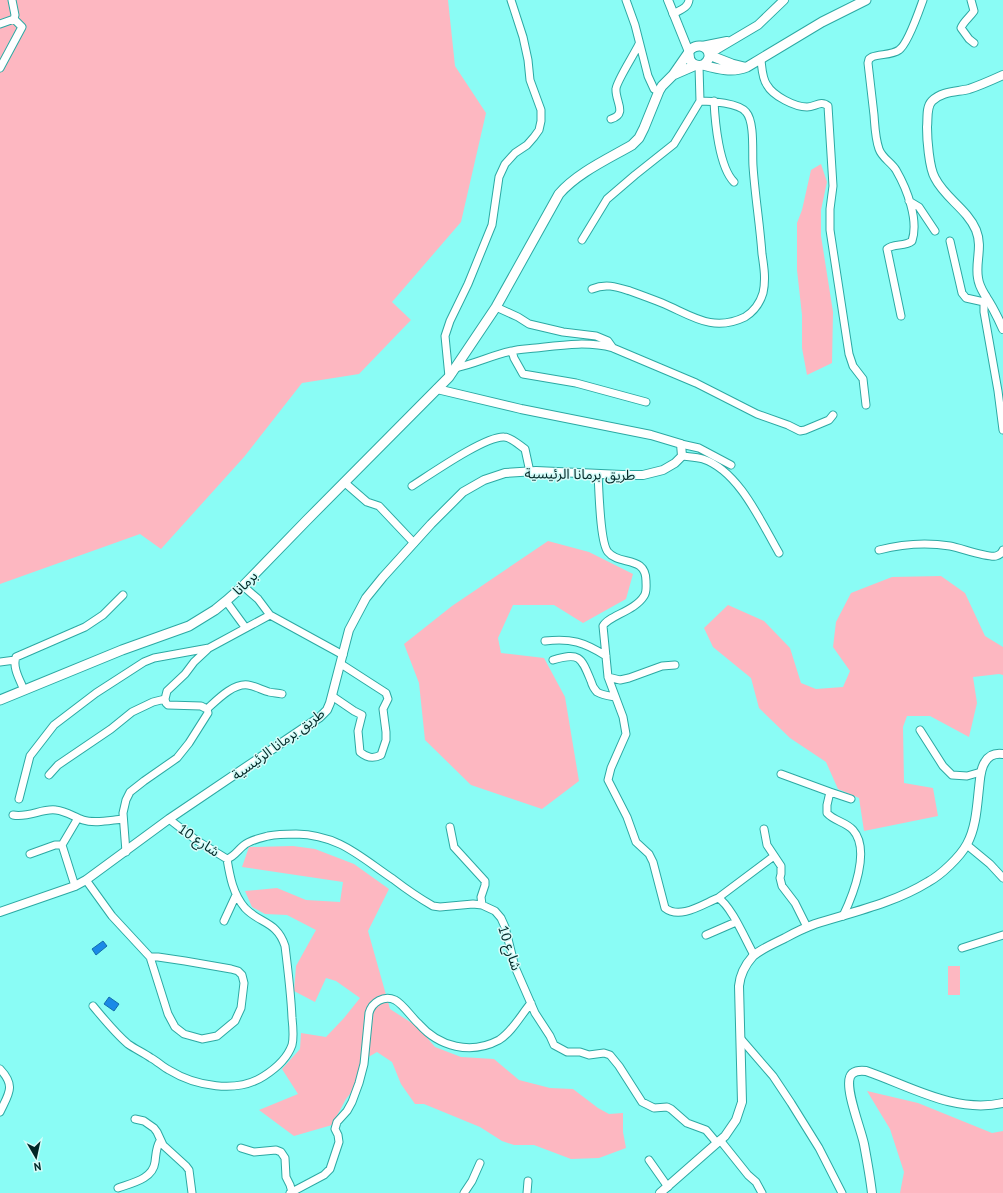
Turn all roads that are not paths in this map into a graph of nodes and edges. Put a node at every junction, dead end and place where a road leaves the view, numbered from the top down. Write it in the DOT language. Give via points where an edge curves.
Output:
graph roads {
  1 [pos="12,0"];
  2 [pos="511,0"];
  3 [pos="626,0"];
  4 [pos="668,0"];
  5 [pos="689,0"];
  6 [pos="784,0"];
  7 [pos="866,0"];
  8 [pos="923,0"];
  9 [pos="971,0"];
  10 [pos="674,14"];
  11 [pos="14,19"];
  12 [pos="0,24"];
  13 [pos="734,40"];
  14 [pos="974,43"];
  15 [pos="640,44"];
  16 [pos="694,50"];
  17 [pos="709,55"];
  18 [pos="761,60"];
  19 [pos="699,65"];
  20 [pos="747,67"];
  21 [pos="0,68"];
  22 [pos="673,75"];
  23 [pos="1003,75"];
  24 [pos="659,91"];
  25 [pos="700,101"];
  26 [pos="714,101"];
  27 [pos="611,119"];
  28 [pos="734,182"];
  29 [pos="910,200"];
  30 [pos="934,231"];
  31 [pos="582,240"];
  32 [pos="950,241"];
  33 [pos="592,289"];
  34 [pos="985,299"];
  35 [pos="496,307"];
  36 [pos="901,316"];
  37 [pos="1003,329"];
  38 [pos="613,348"];
  39 [pos="512,351"];
  40 [pos="455,368"];
  41 [pos="449,377"];
  42 [pos="437,389"];
  43 [pos="646,402"];
  44 [pos="866,405"];
  45 [pos="834,415"];
  46 [pos="1003,430"];
  47 [pos="681,444"];
  48 [pos="682,456"];
  49 [pos="730,465"];
  50 [pos="530,472"];
  51 [pos="598,474"];
  52 [pos="344,482"];
  53 [pos="412,486"];
  54 [pos="414,543"];
  55 [pos="879,550"];
  56 [pos="1003,550"];
  57 [pos="779,553"];
  58 [pos="243,586"];
  59 [pos="123,595"];
  60 [pos="226,601"];
  61 [pos="270,615"];
  62 [pos="245,627"];
  63 [pos="545,641"];
  64 [pos="209,648"];
  65 [pos="606,656"];
  66 [pos="15,660"];
  67 [pos="342,660"];
  68 [pos="553,660"];
  69 [pos="0,662"];
  70 [pos="675,665"];
  71 [pos="608,677"];
  72 [pos="24,690"];
  73 [pos="282,694"];
  74 [pos="332,696"];
  75 [pos="615,697"];
  76 [pos="165,699"];
  77 [pos="0,700"];
  78 [pos="207,709"];
  79 [pos="920,730"];
  80 [pos="1003,754"];
  81 [pos="981,772"];
  82 [pos="781,774"];
  83 [pos="49,775"];
  84 [pos="830,792"];
  85 [pos="19,799"];
  86 [pos="851,799"];
  87 [pos="13,815"];
  88 [pos="78,818"];
  89 [pos="123,819"];
  90 [pos="169,819"];
  91 [pos="450,827"];
  92 [pos="764,829"];
  93 [pos="62,845"];
  94 [pos="967,845"];
  95 [pos="126,852"];
  96 [pos="30,854"];
  97 [pos="774,856"];
  98 [pos="227,859"];
  99 [pos="1003,878"];
  100 [pos="86,880"];
  101 [pos="75,886"];
  102 [pos="236,895"];
  103 [pos="718,898"];
  104 [pos="482,905"];
  105 [pos="0,912"];
  106 [pos="843,916"];
  107 [pos="224,920"];
  108 [pos="736,922"];
  109 [pos="807,927"];
  110 [pos="706,935"];
  111 [pos="1003,935"];
  112 [pos="962,948"];
  113 [pos="754,955"];
  114 [pos="150,957"];
  115 [pos="531,1003"];
  116 [pos="93,1006"];
  117 [pos="741,1039"];
  118 [pos="0,1069"];
  119 [pos="1003,1103"];
  120 [pos="0,1112"];
  121 [pos="135,1119"];
  122 [pos="160,1141"];
  123 [pos="718,1142"];
  124 [pos="241,1148"];
  125 [pos="649,1160"];
  126 [pos="480,1163"];
  127 [pos="528,1180"];
  128 [pos="668,1187"];
  129 [pos="118,1188"];
  130 [pos="192,1193"];
  131 [pos="291,1193"];
  132 [pos="464,1193"];
  133 [pos="527,1193"];
  134 [pos="661,1193"];
  135 [pos="762,1193"];
  136 [pos="842,1193"];
  137 [pos="872,1193"];
  1 -- 11 [label="street"];
  2 -- 41 [label="street" via="524,42 530,80 541,110 541,121 534,137 505,164 498,177 492,225 445,336"];
  3 -- 15 [label="street"];
  4 -- 10 [label="street"];
  5 -- 10 [label="street" via="686,7"];
  6 -- 13 [label="street" via="758,25"];
  7 -- 18 [label="main road" via="822,22"];
  8 -- 29 [label="street" via="901,49 872,57 868,63 874,128 879,149 882,156 896,170"];
  9 -- 14 [label="street" via="974,11 961,28"];
  10 -- 16 [label="street" via="681,32"];
  11 -- 12 [label="street"];
  11 -- 21 [label="street" via="22,28"];
  13 -- 16 [label="street"];
  13 -- 17 [label="street"];
  15 -- 24 [label="street" via="648,76 654,89"];
  15 -- 27 [label="street" via="616,88 620,111"];
  16 -- 17 [label="main road" via="707,49"];
  16 -- 19 [label="main road" via="689,59"];
  16 -- 22 [label="main road"];
  17 -- 19 [label="main road" via="707,61"];
  17 -- 20 [label="main road"];
  18 -- 20 [label="main road"];
  18 -- 44 [label="street" via="765,82 770,90 800,106 809,107 819,103 828,106 833,186 830,230 850,360 863,379"];
  19 -- 20 [label="main road" via="728,71"];
  19 -- 22 [label="main road"];
  19 -- 25 [label="street"];
  22 -- 24 [label="main road"];
  23 -- 34 [label="street" via="967,89 946,93 933,100 928,116 927,132 932,171 977,231 980,249 977,277"];
  24 -- 35 [label="main road" via="639,138 632,145 567,185 559,194"];
  25 -- 26 [label="street"];
  25 -- 31 [label="street" via="674,144 607,199"];
  26 -- 28 [label="street" via="720,152"];
  26 -- 33 [label="street" via="740,108 749,117 764,277 758,305 739,319 721,324 709,323 618,287 609,285"];
  29 -- 30 [label="street" via="919,207"];
  29 -- 36 [label="street" via="914,230 912,241 906,245 890,246 888,249"];
  32 -- 34 [label="street" via="962,293 968,298"];
  34 -- 37 [label="street"];
  34 -- 46 [label="street"];
  35 -- 38 [label="street" via="528,324 596,336 608,341"];
  35 -- 40 [label="main road"];
  38 -- 39 [label="street" via="592,344 558,345"];
  38 -- 45 [label="street" via="800,431 830,420"];
  39 -- 40 [label="street"];
  39 -- 43 [label="street" via="523,374 576,382"];
  40 -- 41 [label="main road"];
  41 -- 42 [label="main road"];
  42 -- 47 [label="street"];
  42 -- 52 [label="main road, برمانا"];
  47 -- 48 [label="street"];
  47 -- 49 [label="street" via="699,448"];
  48 -- 51 [label="street, طريق برمانا الرئيسية" via="663,470 643,475"];
  48 -- 57 [label="street" via="704,459 734,480"];
  50 -- 51 [label="street, طريق برمانا الرئيسية"];
  50 -- 53 [label="street" via="525,449 506,437 496,438 459,456"];
  50 -- 54 [label="street, طريق برمانا الرئيسية" via="505,474 484,480 463,492"];
  51 -- 65 [label="street" via="605,548 616,558 635,563 646,575 644,596 627,611 604,624 602,629"];
  52 -- 54 [label="street" via="367,502 379,506"];
  52 -- 58 [label="main road, برمانا"];
  54 -- 67 [label="street, طريق برمانا الرئيسية" via="366,598 349,630"];
  55 -- 56 [label="street" via="898,545 934,544 996,556"];
  58 -- 60 [label="main road, برمانا"];
  58 -- 61 [label="street" via="258,599"];
  59 -- 66 [label="street" via="103,615 85,627 24,653"];
  60 -- 62 [label="street"];
  60 -- 72 [label="main road, برمانا" via="189,626"];
  61 -- 62 [label="street"];
  61 -- 67 [label="street"];
  62 -- 64 [label="street"];
  63 -- 65 [label="street" via="571,640"];
  64 -- 76 [label="street" via="167,691"];
  64 -- 85 [label="street" via="144,662 96,693 54,725 30,756"];
  65 -- 71 [label="street"];
  66 -- 69 [label="street"];
  66 -- 72 [label="street" via="15,668"];
  67 -- 74 [label="street, طريق برمانا الرئيسية"];
  67 -- 74 [label="street" via="386,693 388,699 383,709 386,740 381,755 374,758 364,756 360,752 358,731 362,715"];
  68 -- 75 [label="street" via="573,655 579,658 596,691"];
  70 -- 71 [label="street" via="662,666 620,680"];
  71 -- 75 [label="street"];
  72 -- 77 [label="main road, برمانا"];
  73 -- 78 [label="street" via="241,685"];
  74 -- 90 [label="street, طريق برمانا الرئيسية" via="327,710 320,717"];
  75 -- 103 [label="street" via="626,734 608,780 627,817 636,842 649,854 653,862 665,908 670,912 680,912"];
  76 -- 78 [label="street" via="168,705 201,706"];
  76 -- 83 [label="street" via="132,712 112,729 58,765"];
  78 -- 89 [label="street" via="208,713 177,758 130,792"];
  79 -- 81 [label="street" via="943,766 952,775 967,776"];
  80 -- 81 [label="street" via="989,757"];
  81 -- 94 [label="street" via="977,809"];
  82 -- 84 [label="street"];
  84 -- 86 [label="street"];
  84 -- 106 [label="street" via="827,813 854,831 861,852 854,891"];
  87 -- 88 [label="street" via="57,810"];
  88 -- 89 [label="street" via="88,822"];
  88 -- 93 [label="street"];
  89 -- 95 [label="street"];
  90 -- 95 [label="street, طريق برمانا الرئيسية"];
  90 -- 98 [label="street, شارع 10"];
  91 -- 104 [label="street" via="454,847 485,881"];
  92 -- 97 [label="street" via="767,845"];
  93 -- 96 [label="street"];
  93 -- 101 [label="street"];
  94 -- 99 [label="street"];
  94 -- 106 [label="street" via="938,876 923,886"];
  95 -- 100 [label="street, طريق برمانا الرئيسية"];
  97 -- 103 [label="street"];
  97 -- 109 [label="street" via="781,866 782,886 795,903"];
  98 -- 102 [label="street"];
  98 -- 104 [label="street, شارع 10" via="244,845 260,838 282,834 311,835 336,841 433,906 440,908"];
  100 -- 101 [label="street, طريق برمانا الرئيسية"];
  100 -- 114 [label="street" via="112,916"];
  101 -- 105 [label="street, طريق برمانا الرئيسية"];
  102 -- 107 [label="street"];
  102 -- 116 [label="street" via="246,908 277,930 285,946 293,1035 287,1055 274,1069 248,1084 204,1084 185,1078 128,1044"];
  103 -- 108 [label="street" via="725,903"];
  104 -- 115 [label="street, شارع 10" via="495,911 501,918 515,967"];
  106 -- 109 [label="street"];
  108 -- 110 [label="street"];
  108 -- 113 [label="street"];
  109 -- 113 [label="street"];
  111 -- 112 [label="street"];
  113 -- 117 [label="street" via="740,979"];
  114 -- 114 [label="street" via="168,1014 175,1027 184,1034 202,1039 217,1036 235,1021 241,1008 244,983 238,971"];
  115 -- 123 [label="street, شارع 10" via="554,1045 567,1052 580,1052 589,1056 604,1053 610,1055 642,1102 654,1108 672,1109 687,1123 706,1130"];
  115 -- 131 [label="street" via="506,1035 488,1044 460,1048 445,1044 431,1036 397,1001 385,999 376,1002 369,1013 364,1064 359,1083 347,1111 335,1125 339,1142 332,1166 324,1175"];
  117 -- 123 [label="street" via="740,1108 733,1126"];
  117 -- 136 [label="street" via="773,1076 819,1148"];
  118 -- 120 [label="street" via="6,1076 10,1090"];
  119 -- 137 [label="street" via="976,1106 954,1102 915,1091 866,1071 853,1073 849,1080 850,1094 864,1144"];
  121 -- 122 [label="street" via="150,1124"];
  122 -- 129 [label="street" via="153,1170 149,1175"];
  122 -- 130 [label="street" via="189,1170"];
  123 -- 128 [label="street"];
  123 -- 135 [label="street" via="756,1182"];
  124 -- 131 [label="street" via="254,1152 281,1152 285,1158 286,1177"];
  125 -- 128 [label="street"];
  126 -- 132 [label="street"];
  127 -- 133 [label="street"];
  128 -- 134 [label="street"];
}
